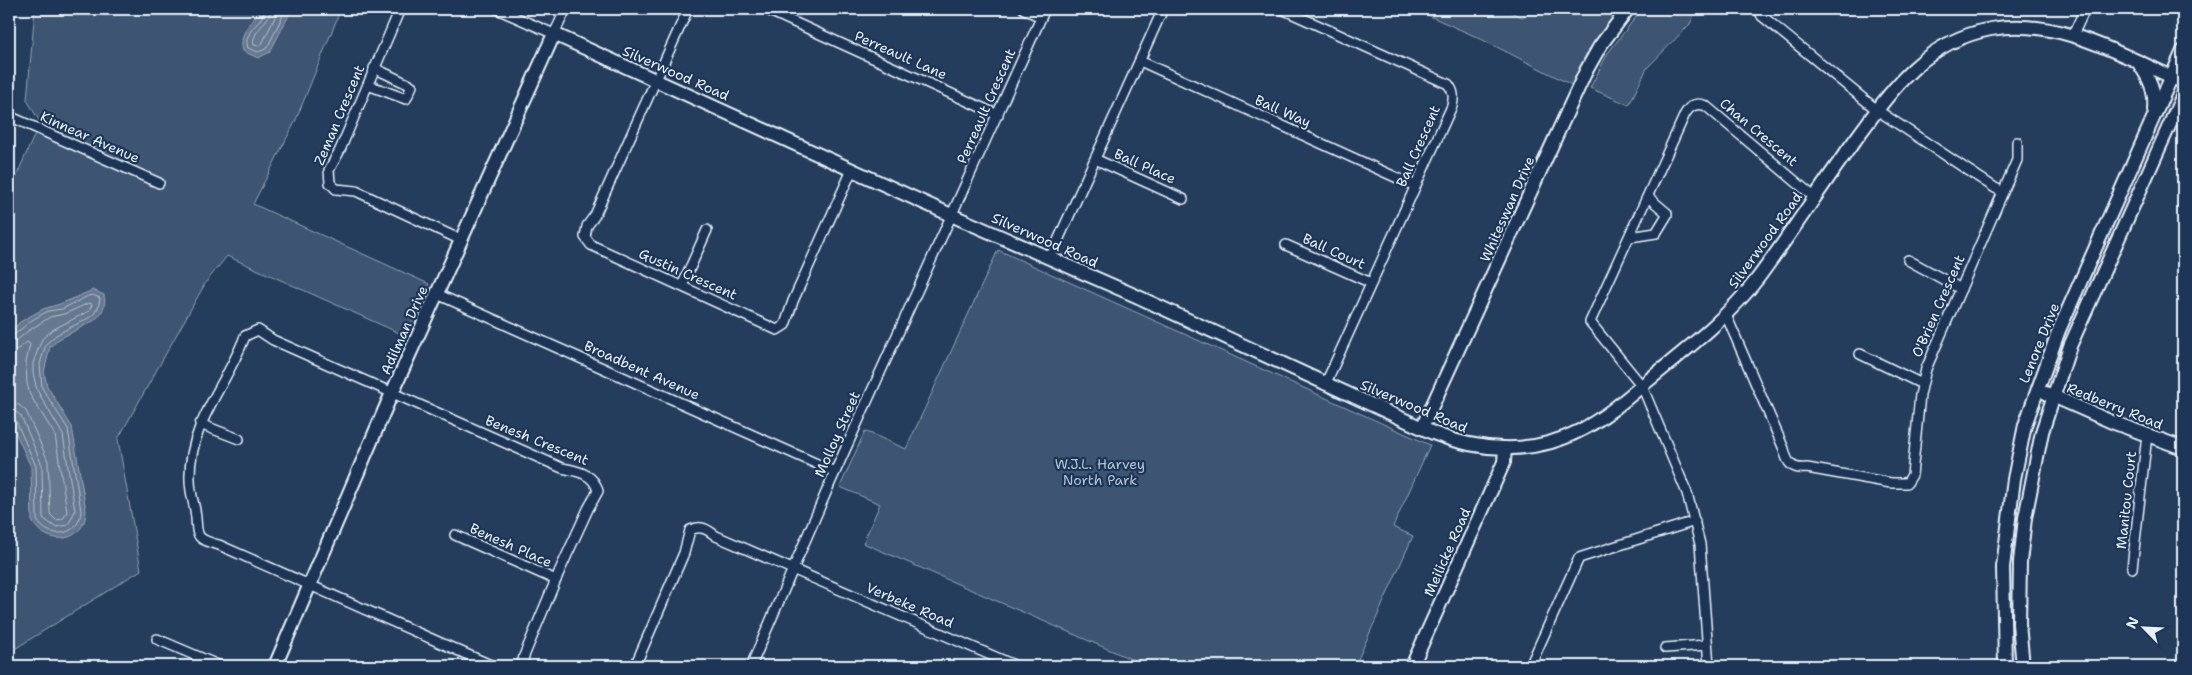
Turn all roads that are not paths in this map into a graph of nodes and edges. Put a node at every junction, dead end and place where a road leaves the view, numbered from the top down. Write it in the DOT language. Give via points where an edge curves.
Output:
graph roads {
  1 [pos="400,9"];
  2 [pos="497,9"];
  3 [pos="566,9"];
  4 [pos="688,9"];
  5 [pos="765,9"];
  6 [pos="1024,9"];
  7 [pos="1163,9"];
  8 [pos="1282,9"];
  9 [pos="1628,9"];
  10 [pos="1758,9"];
  11 [pos="2084,9"];
  12 [pos="1043,13"];
  13 [pos="554,34"];
  14 [pos="2073,35"];
  15 [pos="2183,51"];
  16 [pos="1140,61"];
  17 [pos="2137,62"];
  18 [pos="374,68"];
  19 [pos="2178,79"];
  20 [pos="656,80"];
  21 [pos="368,85"];
  22 [pos="2183,95"];
  23 [pos="1877,110"];
  24 [pos="998,115"];
  25 [pos="9,116"];
  26 [pos="2154,117"];
  27 [pos="2017,142"];
  28 [pos="1095,159"];
  29 [pos="852,170"];
  30 [pos="159,183"];
  31 [pos="1415,186"];
  32 [pos="2003,192"];
  33 [pos="1648,197"];
  34 [pos="1814,197"];
  35 [pos="1183,199"];
  36 [pos="951,215"];
  37 [pos="707,230"];
  38 [pos="1630,237"];
  39 [pos="461,240"];
  40 [pos="1286,245"];
  41 [pos="1050,258"];
  42 [pos="1908,260"];
  43 [pos="1370,283"];
  44 [pos="682,286"];
  45 [pos="1961,289"];
  46 [pos="437,294"];
  47 [pos="1726,315"];
  48 [pos="1860,354"];
  49 [pos="1922,384"];
  50 [pos="1325,385"];
  51 [pos="1642,386"];
  52 [pos="2037,388"];
  53 [pos="392,393"];
  54 [pos="2053,397"];
  55 [pos="200,424"];
  56 [pos="1422,428"];
  57 [pos="2147,435"];
  58 [pos="239,440"];
  59 [pos="1505,448"];
  60 [pos="2183,448"];
  61 [pos="835,472"];
  62 [pos="1695,521"];
  63 [pos="455,535"];
  64 [pos="2132,568"];
  65 [pos="793,570"];
  66 [pos="556,580"];
  67 [pos="309,585"];
  68 [pos="157,639"];
  69 [pos="1707,645"];
  70 [pos="1664,648"];
  71 [pos="1415,665"];
  72 [pos="220,666"];
  73 [pos="274,666"];
  74 [pos="493,666"];
  75 [pos="522,666"];
  76 [pos="635,666"];
  77 [pos="751,666"];
  78 [pos="1016,666"];
  79 [pos="1530,666"];
  80 [pos="1709,666"];
  81 [pos="2005,666"];
  82 [pos="2023,666"];
  1 -- 18 [label="street, Zeman Crescent"];
  2 -- 13 [label="street"];
  3 -- 13 [label="street, Adilman Drive"];
  4 -- 20 [label="street"];
  5 -- 24 [label="street, Perreault Lane"];
  6 -- 12 [label="street"];
  7 -- 16 [label="street"];
  8 -- 31 [label="street, Ball Crescent" via="1452,88 1452,106"];
  9 -- 56 [label="street, Whiteswan Drive" via="1600,46 1583,78"];
  10 -- 23 [label="street" via="1762,16"];
  11 -- 14 [label="street"];
  12 -- 24 [label="street, Perreault Crescent"];
  13 -- 20 [label="street, Silverwood Road"];
  13 -- 39 [label="street, Adilman Drive"];
  14 -- 17 [label="street, Silverwood Road"];
  14 -- 23 [label="street, Silverwood Road" via="2024,27 1991,29 1955,40 1920,62 1900,80"];
  15 -- 19 [label="street, Lenore Drive"];
  16 -- 28 [label="street"];
  16 -- 31 [label="street, Ball Way"];
  17 -- 19 [label="street, Silverwood Road"];
  17 -- 26 [label="street" via="2151,80"];
  18 -- 21 [label="street, Zeman Crescent"];
  18 -- 21 [label="street" via="412,86 406,99"];
  19 -- 26 [label="street, Lenore Drive"];
  20 -- 29 [label="street, Silverwood Road"];
  20 -- 44 [label="street, Gustin Crescent" via="595,215 587,226 585,237 599,250"];
  21 -- 39 [label="street, Zeman Crescent" via="329,170 330,183 341,191 356,191"];
  22 -- 54 [label="street" via="2070,346"];
  23 -- 32 [label="street"];
  23 -- 34 [label="street, Silverwood Road"];
  24 -- 36 [label="street, Perreault Crescent"];
  25 -- 30 [label="street, Kinnear Avenue"];
  26 -- 52 [label="street, Lenore Drive" via="2059,330"];
  27 -- 32 [label="street, O'Brien Crescent" via="2017,160"];
  28 -- 35 [label="street, Ball Place"];
  28 -- 41 [label="street"];
  29 -- 36 [label="street, Silverwood Road"];
  29 -- 44 [label="street, Gustin Crescent" via="785,325 778,330"];
  31 -- 43 [label="street, Ball Crescent"];
  32 -- 45 [label="street, O'Brien Crescent"];
  33 -- 34 [label="street, Chan Crescent" via="1685,114 1690,107 1699,104 1710,108"];
  33 -- 38 [label="street, Chan Crescent"];
  33 -- 38 [label="street" via="1667,215 1656,233"];
  34 -- 47 [label="street, Silverwood Road" via="1757,279"];
  36 -- 41 [label="street, Silverwood Road"];
  36 -- 61 [label="street, Molloy Street"];
  37 -- 44 [label="street"];
  38 -- 51 [label="street, Chan Crescent" via="1590,322"];
  39 -- 46 [label="street, Adilman Drive"];
  40 -- 43 [label="street, Ball Court"];
  41 -- 50 [label="street, Silverwood Road"];
  42 -- 45 [label="street"];
  43 -- 50 [label="street, Ball Crescent"];
  45 -- 49 [label="street, O'Brien Crescent" via="1936,342"];
  46 -- 53 [label="street, Adilman Drive"];
  46 -- 61 [label="street, Broadbent Avenue"];
  47 -- 49 [label="street, O'Brien Crescent" via="1786,458 1791,466 1798,469 1907,483 1912,475"];
  47 -- 51 [label="street, Silverwood Road"];
  48 -- 49 [label="street"];
  50 -- 56 [label="street, Silverwood Road"];
  51 -- 59 [label="street, Silverwood Road" via="1579,432 1545,443"];
  51 -- 62 [label="street"];
  52 -- 54 [label="street, Redberry Road"];
  52 -- 81 [label="street, Lenore Drive" via="2025,425 2008,523 2003,567"];
  53 -- 55 [label="street, Benesh Crescent" via="273,340 258,330 245,336"];
  53 -- 66 [label="street, Benesh Crescent" via="562,468 588,475 596,483 598,491"];
  53 -- 67 [label="street, Adilman Drive"];
  54 -- 57 [label="street, Redberry Road"];
  54 -- 82 [label="street" via="2042,432 2024,518 2019,624"];
  55 -- 58 [label="street"];
  55 -- 67 [label="street, Benesh Crescent" via="193,448 190,480 196,532 203,541"];
  56 -- 59 [label="street, Silverwood Road" via="1457,443"];
  57 -- 60 [label="street, Redberry Road"];
  57 -- 64 [label="street, Manitou Court"];
  59 -- 71 [label="street, Meilicke Road" via="1504,462"];
  61 -- 65 [label="street, Molloy Street"];
  62 -- 69 [label="street" via="1700,544"];
  62 -- 79 [label="street" via="1579,558"];
  63 -- 66 [label="street, Benesh Place"];
  65 -- 76 [label="street, Verbeke Road" via="705,528 690,530 684,553"];
  65 -- 77 [label="street, Molloy Street"];
  65 -- 78 [label="street, Verbeke Road"];
  66 -- 75 [label="street, Benesh Crescent"];
  67 -- 73 [label="street, Adilman Drive"];
  67 -- 74 [label="street"];
  68 -- 72 [label="street"];
  69 -- 70 [label="street"];
  69 -- 80 [label="street"];
}
